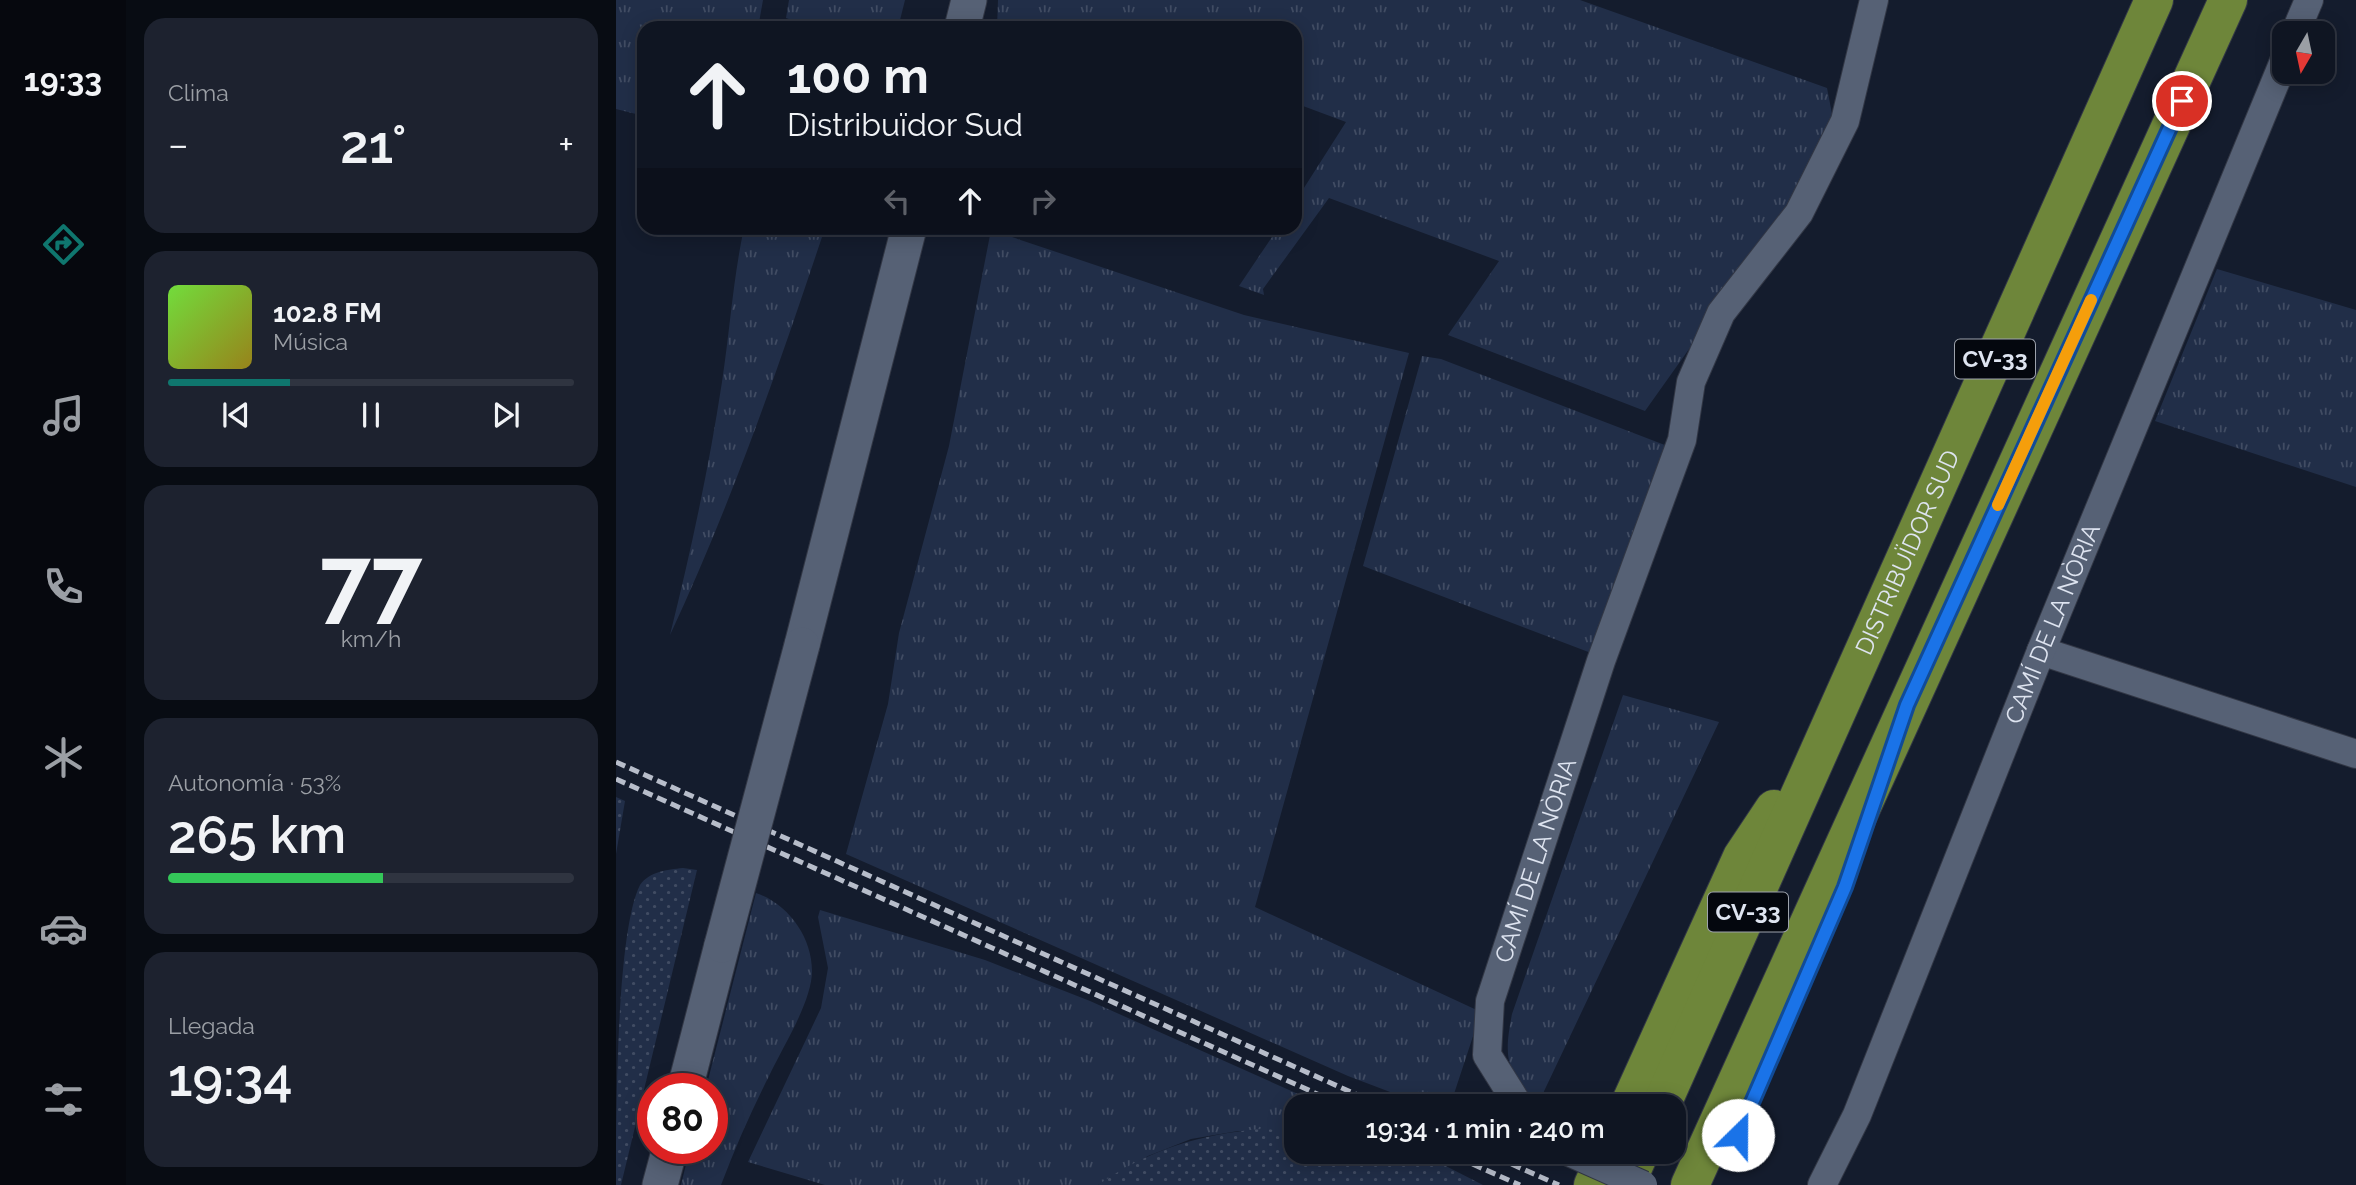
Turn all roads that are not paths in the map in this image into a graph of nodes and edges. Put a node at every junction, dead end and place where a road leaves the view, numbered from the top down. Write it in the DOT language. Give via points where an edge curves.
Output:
graph roads {
  1 [pos="970,0"];
  2 [pos="1874,0"];
  3 [pos="2154,0"];
  4 [pos="2228,0"];
  5 [pos="2309,0"];
  6 [pos="964,21"];
  7 [pos="2300,21"];
  8 [pos="2275,84"];
  9 [pos="907,235"];
  10 [pos="2041,651"];
  11 [pos="1907,705"];
  12 [pos="1835,717"];
  13 [pos="2356,754"];
  14 [pos="689,1073"];
  15 [pos="1511,1094"];
  16 [pos="1634,1094"];
  17 [pos="1666,1094"];
  18 [pos="666,1164"];
  19 [pos="1596,1164"];
  20 [pos="1603,1164"];
  21 [pos="1635,1164"];
  22 [pos="660,1185"];
  23 [pos="1593,1185"];
  24 [pos="1625,1185"];
  25 [pos="1643,1185"];
  26 [pos="1690,1185"];
  27 [pos="1716,1185"];
  28 [pos="1822,1185"];
  1 -- 6 [label="street"];
  2 -- 15 [label="street, CAMÍ DE LA NÒRIA" via="1845,121 1799,213 1721,313 1691,382 1682,440 1601,660 1490,1001 1487,1055"];
  3 -- 12 [label="highway, DISTRIBUÏDOR SUD / CV-33"];
  4 -- 11 [label="highway, CV-33"];
  5 -- 7 [label="street"];
  8 -- 10 [label="street, CAMÍ DE LA NÒRIA"];
  9 -- 14 [label="street, bridge"];
  10 -- 13 [label="street"];
  10 -- 28 [label="street, CAMÍ DE LA NÒRIA" via="1857,1115"];
  11 -- 26 [label="highway, CV-33"];
  11 -- 27 [label="highway" via="1845,887"];
  12 -- 16 [label="highway" via="1742,857"];
  12 -- 17 [label="highway, DISTRIBUÏDOR SUD / CV-33"];
  18 -- 22 [label="street"];
  19 -- 25 [label="street, bridge"];
  20 -- 23 [label="highway"];
  21 -- 24 [label="highway"];
}
